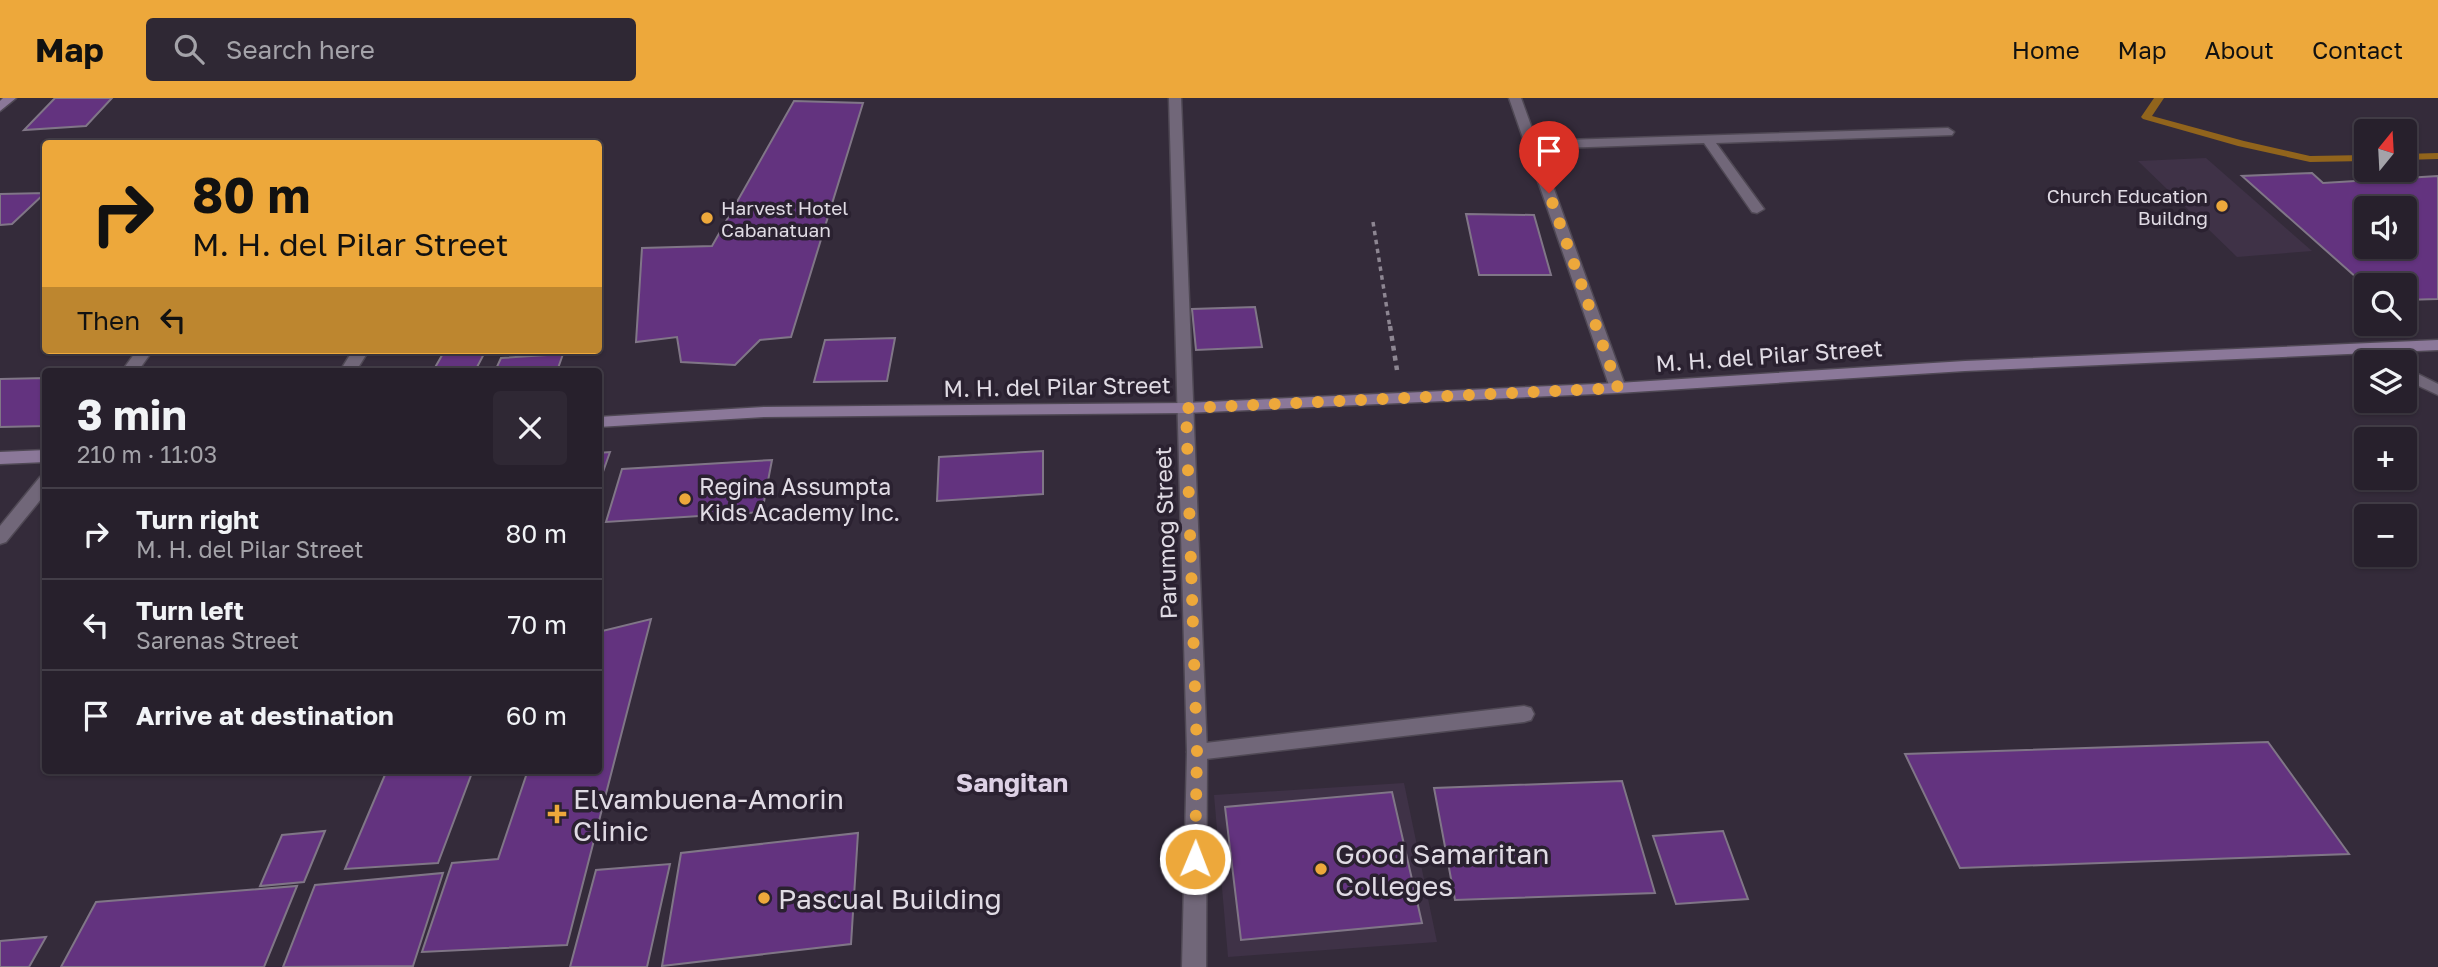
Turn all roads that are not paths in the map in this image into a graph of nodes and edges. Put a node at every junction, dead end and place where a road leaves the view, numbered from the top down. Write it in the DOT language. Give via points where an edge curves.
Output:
graph roads {
  1 [pos="10,98"];
  2 [pos="1175,98"];
  3 [pos="1515,98"];
  4 [pos="0,107"];
  5 [pos="1948,132"];
  6 [pos="1708,140"];
  7 [pos="1532,145"];
  8 [pos="1757,209"];
  9 [pos="2438,345"];
  10 [pos="2362,349"];
  11 [pos="2417,379"];
  12 [pos="1618,388"];
  13 [pos="2438,390"];
  14 [pos="1186,408"];
  15 [pos="602,422"];
  16 [pos="42,456"];
  17 [pos="0,458"];
  18 [pos="42,486"];
  19 [pos="0,538"];
  20 [pos="1524,714"];
  21 [pos="1197,752"];
  22 [pos="1194,967"];
  1 -- 4 [label="main road"];
  2 -- 14 [label="street, Parumog Street"];
  3 -- 7 [label="street"];
  5 -- 6 [label="street"];
  6 -- 7 [label="street"];
  6 -- 8 [label="street"];
  7 -- 12 [label="street"];
  9 -- 10 [label="main road, M. H. del Pilar Street"];
  10 -- 12 [label="main road, M. H. del Pilar Street" via="1965,366"];
  11 -- 13 [label="street"];
  12 -- 14 [label="main road, M. H. del Pilar Street"];
  14 -- 15 [label="main road, M. H. del Pilar Street" via="764,412"];
  14 -- 21 [label="street, Parumog Street"];
  16 -- 17 [label="main road"];
  18 -- 19 [label="street"];
  20 -- 21 [label="street"];
  21 -- 22 [label="street, Parumog Street"];
}
